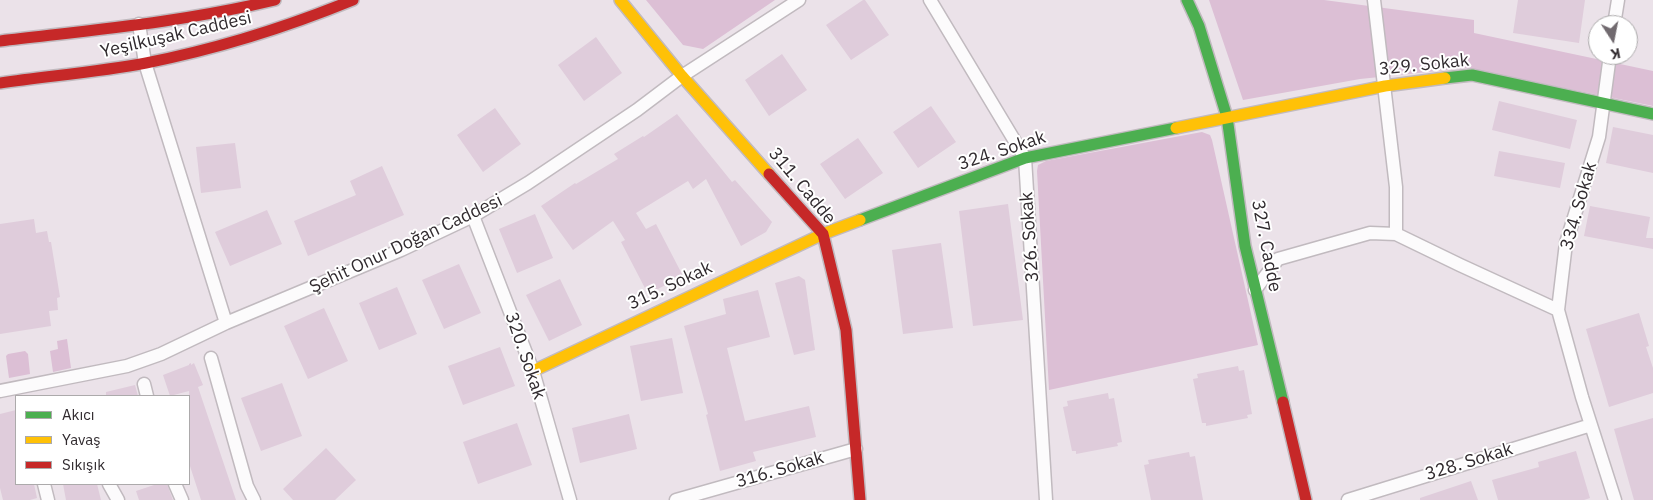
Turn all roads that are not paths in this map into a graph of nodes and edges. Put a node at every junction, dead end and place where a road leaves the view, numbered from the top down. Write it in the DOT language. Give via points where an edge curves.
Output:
graph roads {
  1 [pos="276,0"];
  2 [pos="354,0"];
  3 [pos="620,0"];
  4 [pos="799,0"];
  5 [pos="930,0"];
  6 [pos="1187,0"];
  7 [pos="1374,0"];
  8 [pos="1618,0"];
  9 [pos="1616,15"];
  10 [pos="139,24"];
  11 [pos="0,41"];
  12 [pos="145,63"];
  13 [pos="1609,65"];
  14 [pos="682,76"];
  15 [pos="0,83"];
  16 [pos="1385,86"];
  17 [pos="1604,102"];
  18 [pos="1653,114"];
  19 [pos="1228,117"];
  20 [pos="1025,158"];
  21 [pos="473,216"];
  22 [pos="822,234"];
  23 [pos="1396,234"];
  24 [pos="1256,290"];
  25 [pos="1558,310"];
  26 [pos="226,323"];
  27 [pos="211,358"];
  28 [pos="533,371"];
  29 [pos="0,391"];
  30 [pos="1591,425"];
  31 [pos="856,449"];
  32 [pos="44,485"];
  33 [pos="110,485"];
  34 [pos="175,485"];
  35 [pos="48,500"];
  36 [pos="118,500"];
  37 [pos="182,500"];
  38 [pos="254,500"];
  39 [pos="570,500"];
  40 [pos="676,500"];
  41 [pos="860,500"];
  42 [pos="1046,500"];
  43 [pos="1306,500"];
  44 [pos="1348,500"];
  45 [pos="1615,500"];
  1 -- 10 [label="street" via="229,11"];
  2 -- 12 [label="street, Yeşilkuşak Caddesi" via="266,32"];
  3 -- 14 [label="street, 311. Cadde"];
  4 -- 14 [label="street, Şehit Onur Doğan Caddesi"];
  5 -- 20 [label="street, 326. Sokak"];
  6 -- 19 [label="street, 327. Cadde" via="1199,26"];
  7 -- 16 [label="street"];
  8 -- 9 [label="street"];
  10 -- 11 [label="street"];
  10 -- 12 [label="street"];
  12 -- 15 [label="street, Yeşilkuşak Caddesi"];
  12 -- 26 [label="street"];
  13 -- 17 [label="street, 334. Sokak"];
  14 -- 21 [label="street, Şehit Onur Doğan Caddesi" via="637,110"];
  14 -- 22 [label="street, 311. Cadde"];
  16 -- 17 [label="street, 329. Sokak" via="1472,75"];
  16 -- 19 [label="street, 329. Sokak"];
  16 -- 23 [label="street" via="1396,187"];
  17 -- 18 [label="street, 329. Sokak"];
  17 -- 25 [label="street, 334. Sokak" via="1599,137 1566,243"];
  19 -- 20 [label="street, 324. Sokak"];
  19 -- 24 [label="street, 327. Cadde" via="1245,246"];
  20 -- 22 [label="street, 324. Sokak"];
  20 -- 42 [label="street, 326. Sokak"];
  21 -- 26 [label="street, Şehit Onur Doğan Caddesi" via="401,250"];
  21 -- 28 [label="street, 320. Sokak"];
  22 -- 28 [label="street, 315. Sokak"];
  22 -- 31 [label="street, 311. Cadde" via="846,330"];
  23 -- 24 [label="street" via="1370,233 1278,259"];
  23 -- 25 [label="street"];
  24 -- 43 [label="street, 327. Cadde"];
  25 -- 30 [label="street, 334. Sokak"];
  26 -- 29 [label="street, Şehit Onur Doğan Caddesi" via="161,354 127,366"];
  27 -- 38 [label="street" via="247,486"];
  28 -- 39 [label="street, 320. Sokak"];
  30 -- 44 [label="street, 328. Sokak"];
  30 -- 45 [label="street, 334. Sokak"];
  31 -- 40 [label="street, 316. Sokak"];
  31 -- 41 [label="street, 311. Cadde"];
  32 -- 35 [label="street"];
  33 -- 36 [label="street"];
  34 -- 37 [label="street"];
}
